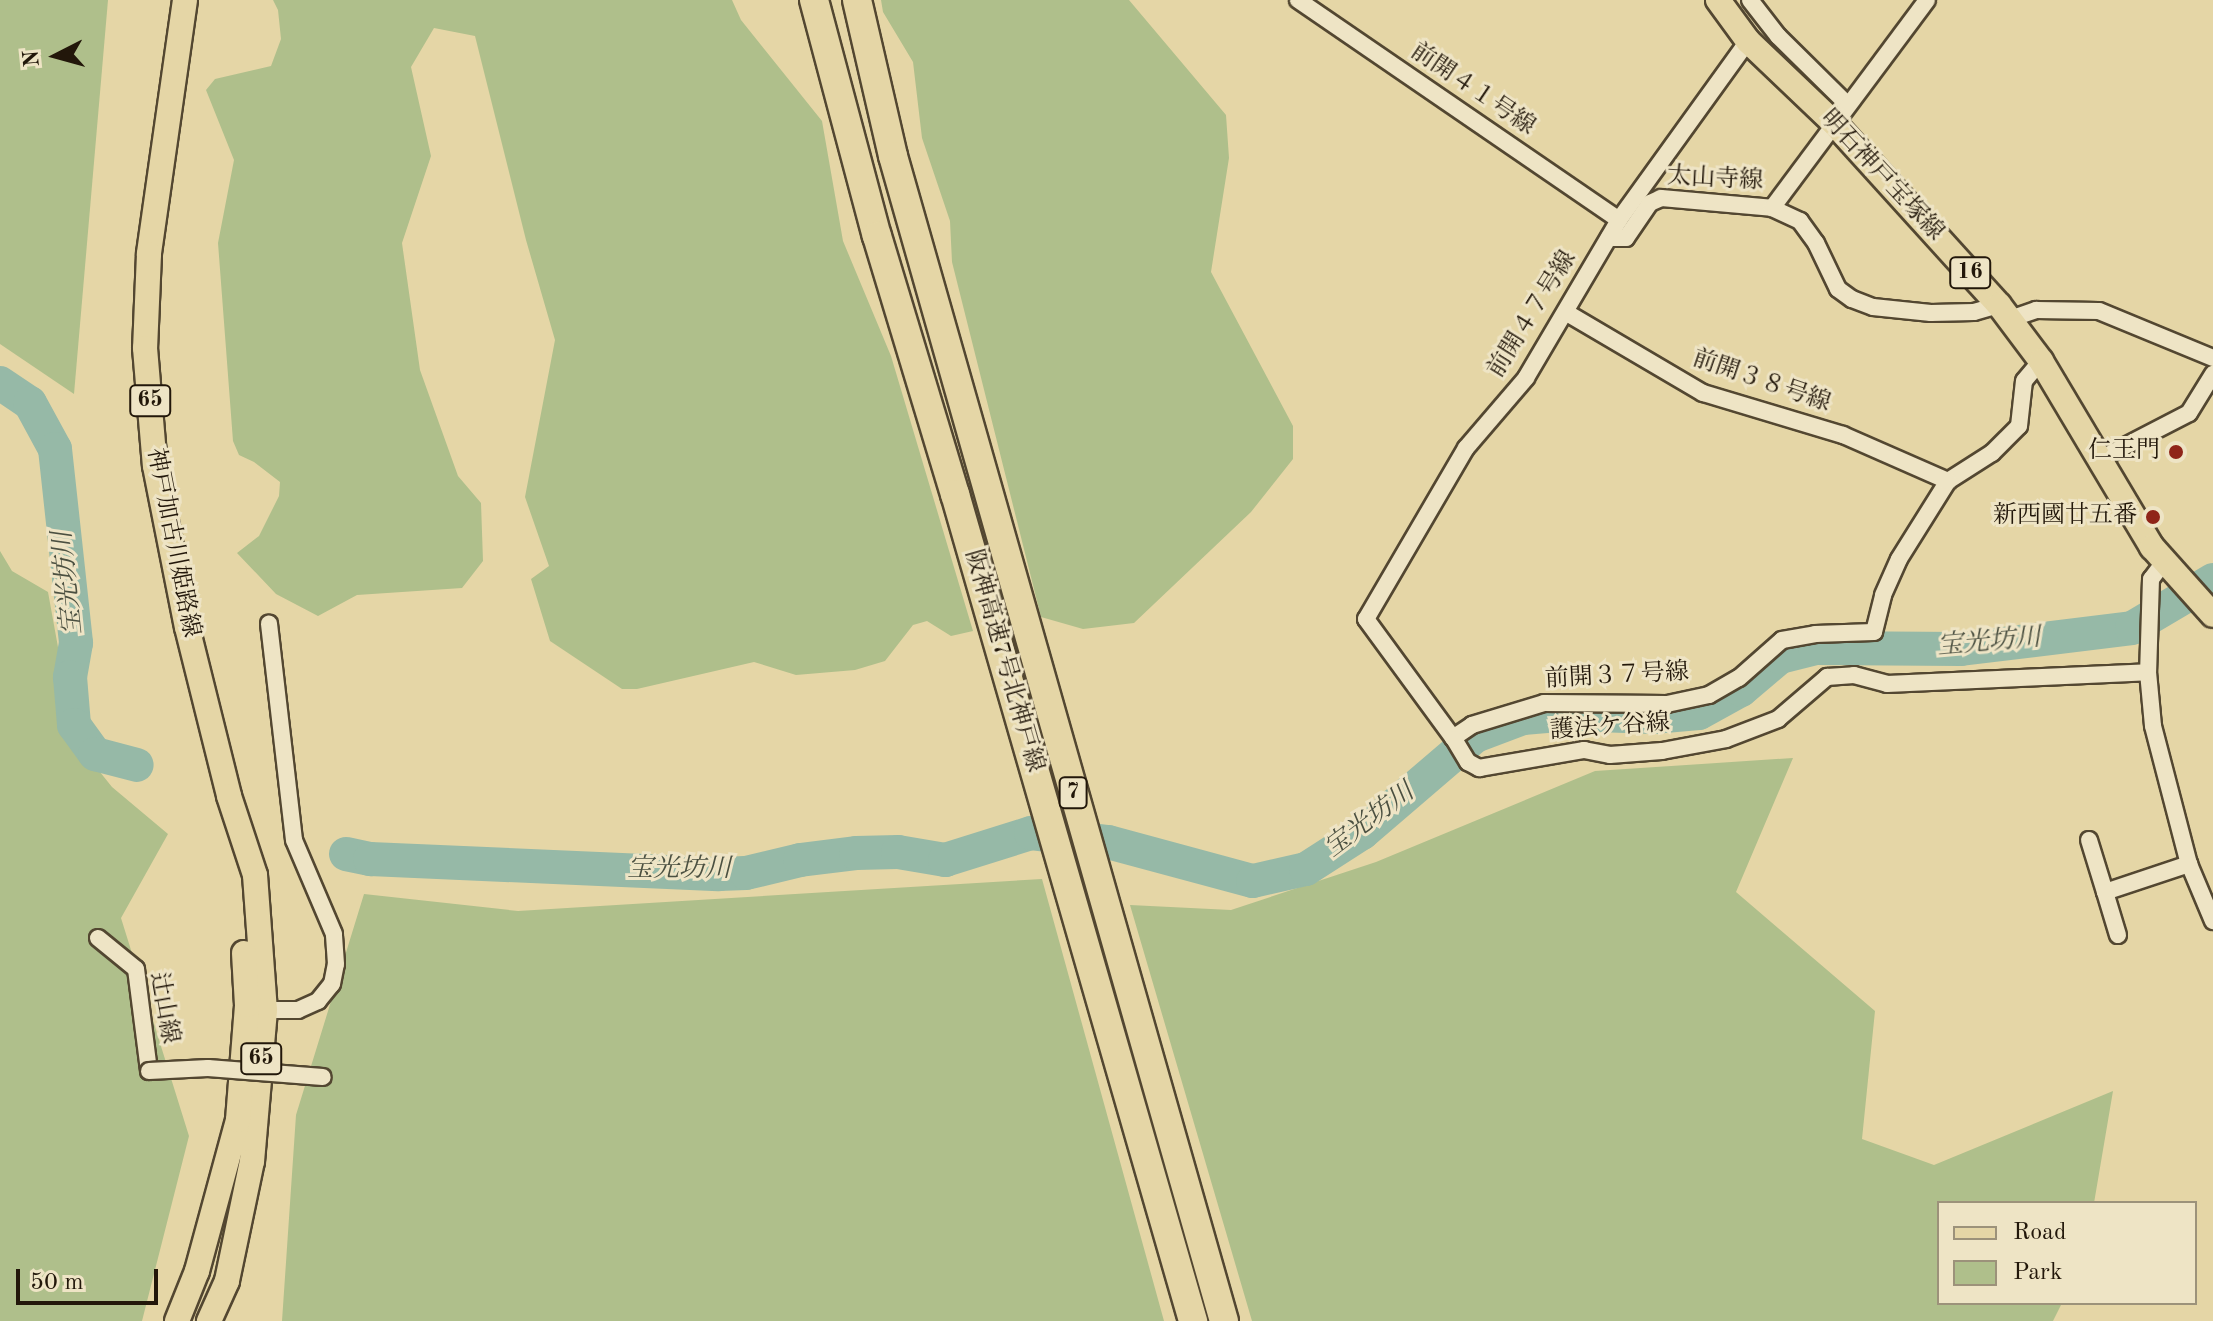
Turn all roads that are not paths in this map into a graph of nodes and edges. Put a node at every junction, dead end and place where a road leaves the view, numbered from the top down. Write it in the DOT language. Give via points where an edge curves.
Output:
graph roads {
  1 [pos="185,0"];
  2 [pos="814,0"];
  3 [pos="857,0"];
  4 [pos="1298,0"];
  5 [pos="1718,0"];
  6 [pos="1750,0"];
  7 [pos="1927,0"];
  8 [pos="1748,41"];
  9 [pos="1840,113"];
  10 [pos="1772,208"];
  11 [pos="1619,220"];
  12 [pos="1609,238"];
  13 [pos="2005,312"];
  14 [pos="1567,313"];
  15 [pos="2213,358"];
  16 [pos="2041,361"];
  17 [pos="2213,374"];
  18 [pos="2100,459"];
  19 [pos="1948,481"];
  20 [pos="2172,571"];
  21 [pos="2206,608"];
  22 [pos="1366,619"];
  23 [pos="269,623"];
  24 [pos="2148,672"];
  25 [pos="1454,739"];
  26 [pos="229,796"];
  27 [pos="2089,840"];
  28 [pos="2189,864"];
  29 [pos="2105,892"];
  30 [pos="2213,921"];
  31 [pos="2118,935"];
  32 [pos="98,938"];
  33 [pos="265,1010"];
  34 [pos="323,1077"];
  35 [pos="177,1321"];
  36 [pos="209,1321"];
  37 [pos="1193,1321"];
  38 [pos="1224,1321"];
  1 -- 26 [label="main road, 神戸加古川姫路線 / 65" via="149,254 145,348 155,466 187,627"];
  2 -- 37 [label="highway, 阪神高速7号北神戸線 / 7" via="877,236"];
  3 -- 38 [label="highway, 阪神高速7号北神戸線 / 7" via="893,156 984,484"];
  4 -- 11 [label="street, 前開４１号線"];
  5 -- 8 [label="main road, 明石神戸宝塚線 / 16"];
  6 -- 9 [label="street"];
  7 -- 9 [label="street, 太山寺線"];
  8 -- 9 [label="main road, 明石神戸宝塚線 / 16"];
  8 -- 11 [label="street, 前開４７号線"];
  9 -- 10 [label="street, 太山寺線"];
  9 -- 13 [label="main road, 明石神戸宝塚線 / 16"];
  10 -- 12 [label="street, 太山寺線" via="1661,198 1650,203 1626,238"];
  10 -- 13 [label="street" via="1800,221 1838,289 1852,299 1873,307 1931,313"];
  11 -- 12 [label="street, 前開４７号線"];
  12 -- 14 [label="street, 前開４７号線"];
  13 -- 15 [label="street" via="2099,311"];
  13 -- 16 [label="main road, 明石神戸宝塚線 / 16"];
  14 -- 19 [label="street, 前開３８号線" via="1703,393 1843,435"];
  14 -- 22 [label="street, 前開４７号線" via="1526,378 1466,448"];
  16 -- 18 [label="main road, 明石神戸宝塚線 / 16"];
  16 -- 19 [label="street, 前開３７号線" via="2024,381 2019,426 1992,453"];
  17 -- 18 [label="street" via="2189,413"];
  18 -- 20 [label="main road, 明石神戸宝塚線 / 16"];
  19 -- 22 [label="street, 前開３７号線" via="1899,559 1874,632 1782,640 1739,678 1709,695 1667,704 1544,703 1472,725 1453,738"];
  20 -- 21 [label="main road, 明石神戸宝塚線 / 16"];
  20 -- 24 [label="street" via="2151,579"];
  23 -- 33 [label="street" via="294,840 334,934 336,964 332,984 318,1001 298,1010"];
  24 -- 25 [label="street, 護法ケ谷線" via="1887,684 1854,675 1827,677 1778,719 1726,739 1662,751 1610,755 1584,750 1479,768 1468,762"];
  24 -- 28 [label="street" via="2153,726"];
  26 -- 33 [label="main road, 神戸加古川姫路線 / 65" via="255,875"];
  26 -- 35 [label="main road, 神戸加古川姫路線 / 65" via="247,1005 238,1120 197,1271"];
  27 -- 29 [label="street"];
  28 -- 29 [label="street"];
  28 -- 30 [label="street"];
  29 -- 31 [label="street"];
  32 -- 34 [label="street, 辻山線, bridge" via="136,969 149,1071 208,1068"];
  33 -- 36 [label="main road, 神戸加古川姫路線 / 65" via="252,1161 227,1281"];
}
